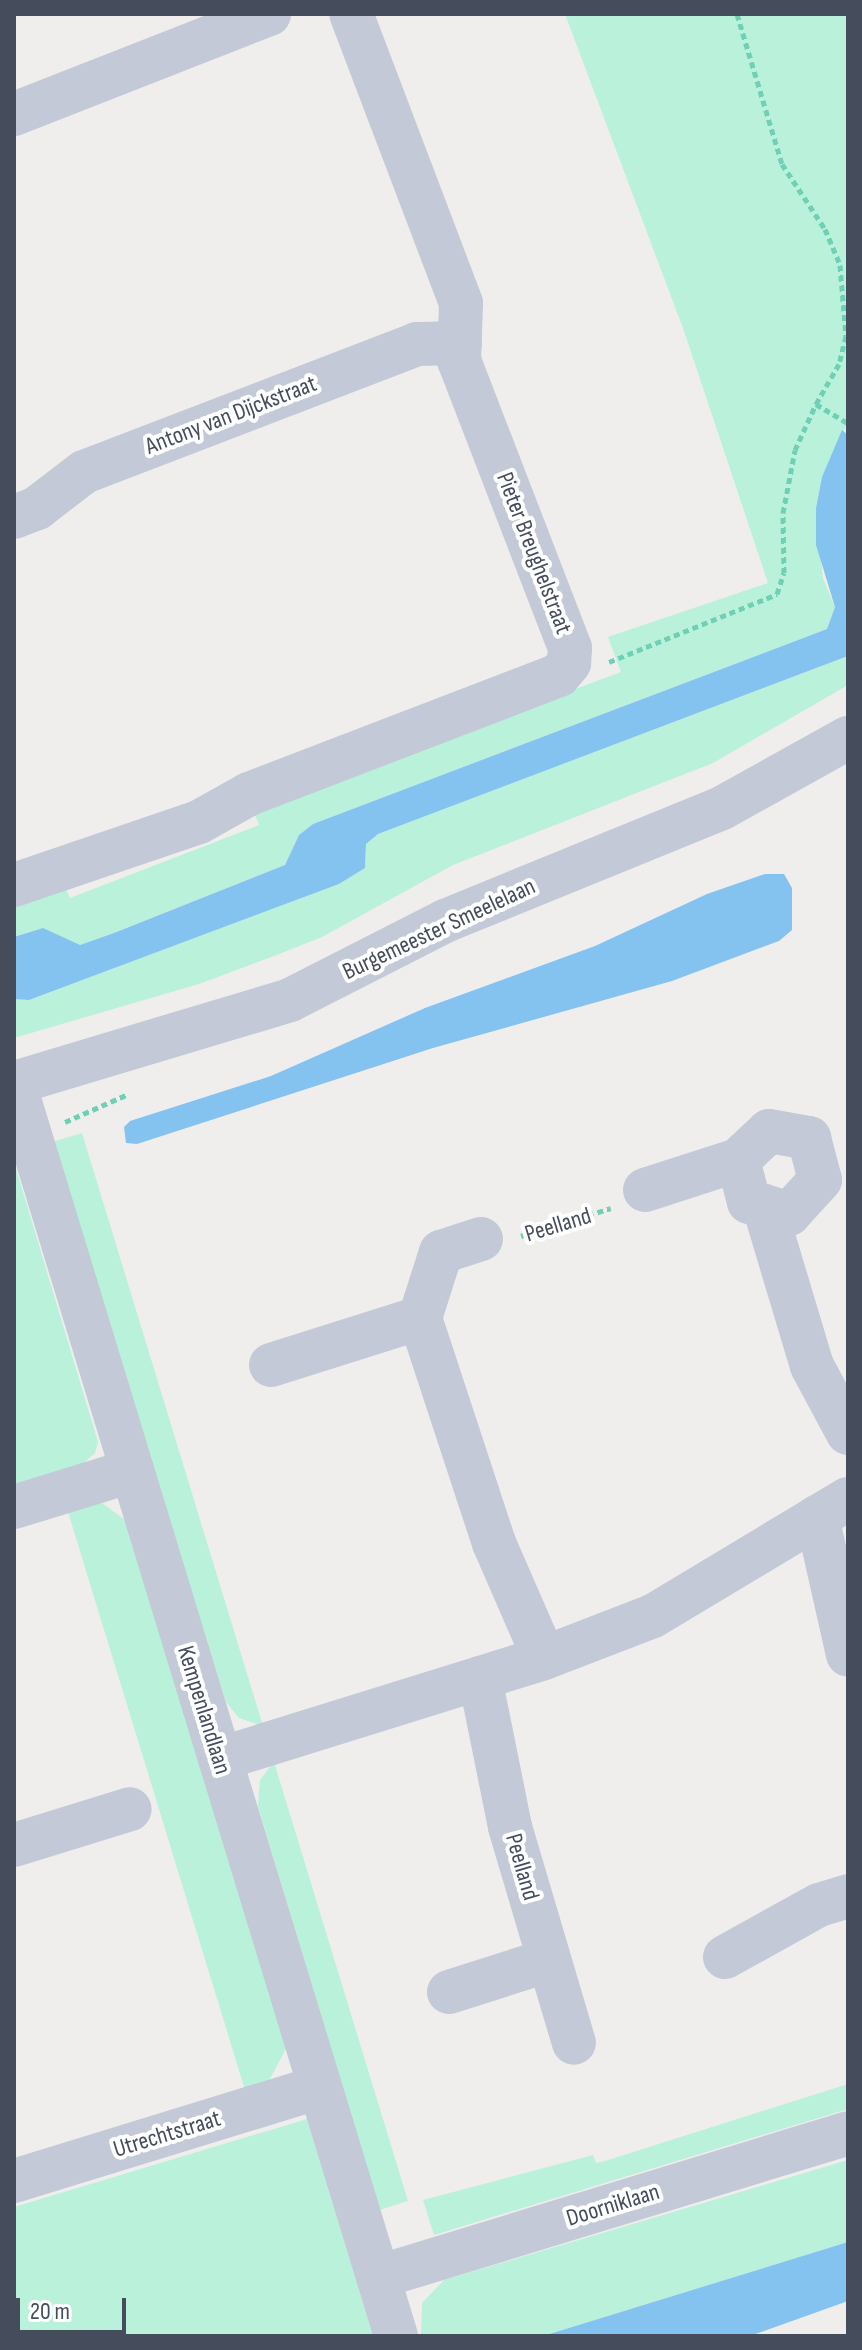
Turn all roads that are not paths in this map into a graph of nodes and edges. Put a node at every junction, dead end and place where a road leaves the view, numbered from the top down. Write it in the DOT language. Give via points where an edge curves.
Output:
graph roads {
  1 [pos="269,14"];
  2 [pos="351,14"];
  3 [pos="14,114"];
  4 [pos="460,343"];
  5 [pos="14,517"];
  6 [pos="848,738"];
  7 [pos="14,885"];
  8 [pos="14,1083"];
  9 [pos="738,1160"];
  10 [pos="645,1190"];
  11 [pos="764,1206"];
  12 [pos="481,1239"];
  13 [pos="420,1318"];
  14 [pos="271,1365"];
  15 [pos="848,1433"];
  16 [pos="131,1471"];
  17 [pos="14,1507"];
  18 [pos="833,1508"];
  19 [pos="848,1655"];
  20 [pos="544,1658"];
  21 [pos="480,1678"];
  22 [pos="220,1759"];
  23 [pos="130,1809"];
  24 [pos="14,1845"];
  25 [pos="848,1896"];
  26 [pos="725,1957"];
  27 [pos="549,1960"];
  28 [pos="449,1992"];
  29 [pos="574,2043"];
  30 [pos="319,2087"];
  31 [pos="848,2133"];
  32 [pos="14,2181"];
  33 [pos="378,2277"];
  34 [pos="396,2336"];
  1 -- 3 [label="street"];
  2 -- 4 [label="street, Pieter Breughelstraat" via="461,303"];
  4 -- 5 [label="street, Antony van Dijckstraat" via="417,344 84,472 37,508"];
  4 -- 7 [label="street, Pieter Breughelstraat" via="459,361 570,648 569,663 559,675 249,794 199,822"];
  6 -- 8 [label="street, Burgemeester Smeelelaan" via="722,808 445,921 290,1000"];
  8 -- 16 [label="street, Kempenlandlaan"];
  9 -- 10 [label="street"];
  9 -- 11 [label="street" via="749,1202"];
  9 -- 11 [label="street" via="769,1131 809,1138 820,1180 789,1214"];
  11 -- 15 [label="street" via="812,1366"];
  12 -- 13 [label="street" via="441,1252"];
  13 -- 14 [label="street"];
  13 -- 20 [label="street" via="494,1543"];
  16 -- 17 [label="street"];
  16 -- 22 [label="street, Kempenlandlaan"];
  18 -- 19 [label="street"];
  18 -- 20 [label="street" via="665,1610"];
  20 -- 21 [label="street"];
  21 -- 22 [label="street"];
  21 -- 27 [label="street, Peelland" via="500,1788"];
  22 -- 30 [label="street, Kempenlandlaan"];
  23 -- 24 [label="street"];
  25 -- 26 [label="street" via="819,1905"];
  27 -- 28 [label="street"];
  27 -- 29 [label="street, Peelland"];
  30 -- 32 [label="street, Utrechtstraat"];
  30 -- 33 [label="street, Kempenlandlaan"];
  31 -- 33 [label="street, Doorniklaan"];
  33 -- 34 [label="street, Kempenlandlaan"];
}
